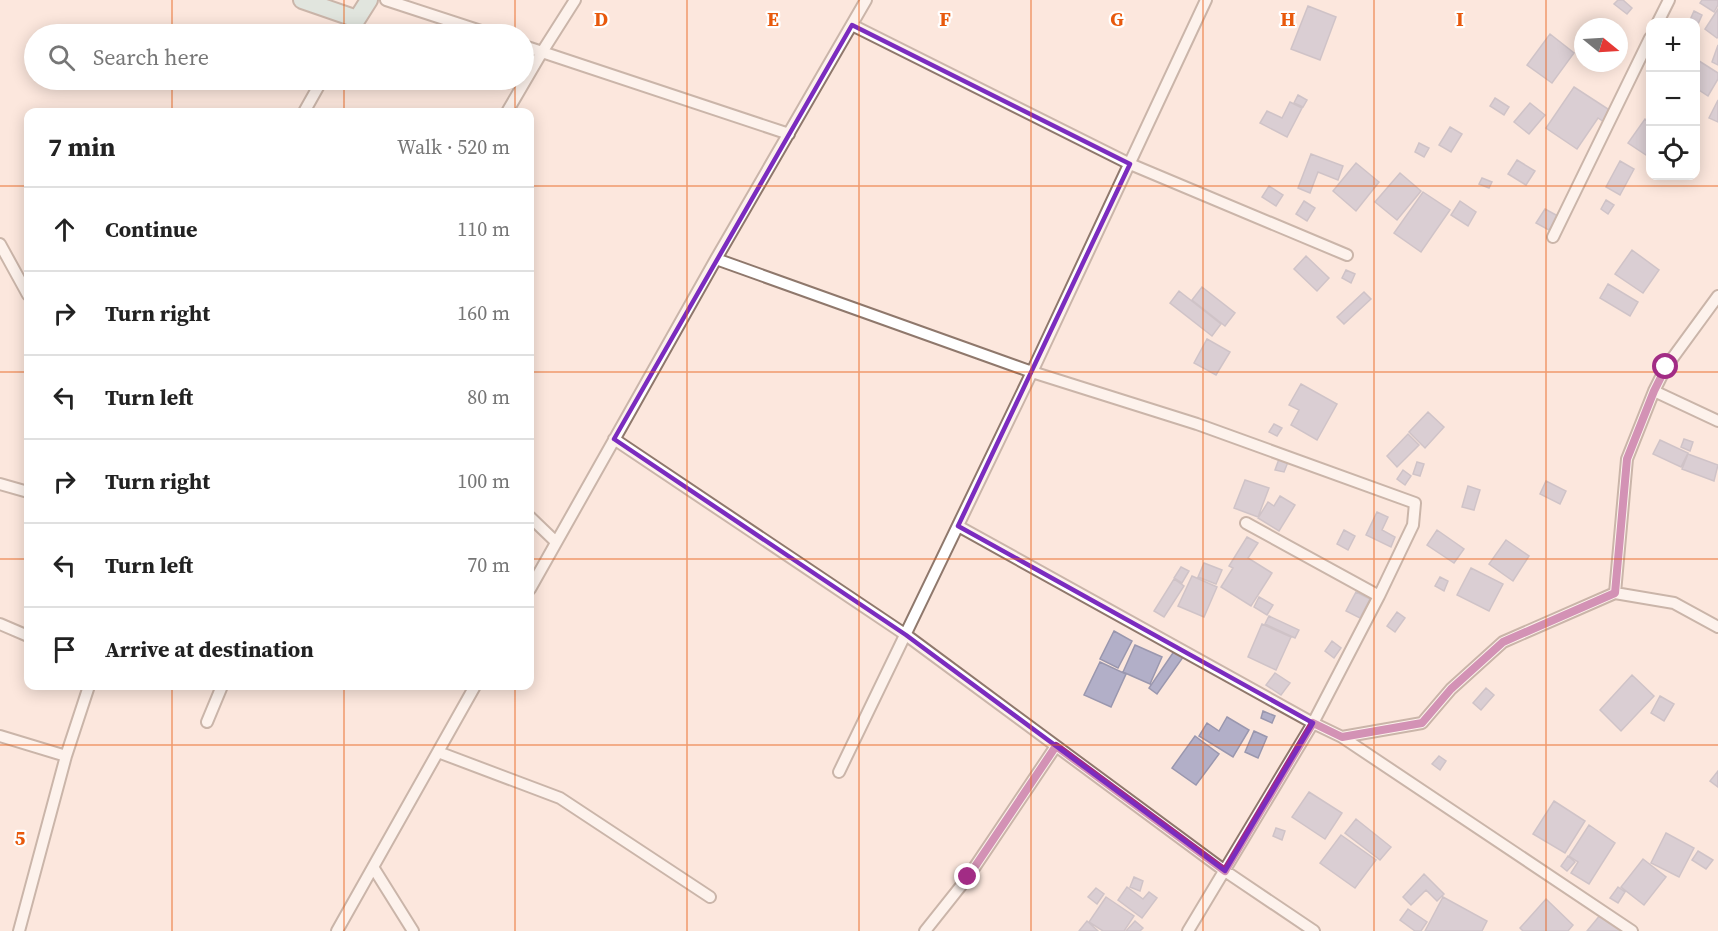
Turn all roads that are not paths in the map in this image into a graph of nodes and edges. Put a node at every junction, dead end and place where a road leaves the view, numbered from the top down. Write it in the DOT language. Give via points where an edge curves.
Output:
graph roads {
  1 [pos="302,0"];
  2 [pos="369,0"];
  3 [pos="386,0"];
  4 [pos="575,0"];
  5 [pos="866,0"];
  6 [pos="1206,0"];
  7 [pos="1669,0"];
  8 [pos="357,18"];
  9 [pos="1660,18"];
  10 [pos="354,24"];
  11 [pos="459,24"];
  12 [pos="852,25"];
  13 [pos="1646,46"];
  14 [pos="534,49"];
  15 [pos="542,52"];
  16 [pos="534,66"];
  17 [pos="316,90"];
  18 [pos="520,90"];
  19 [pos="306,108"];
  20 [pos="509,108"];
  21 [pos="789,134"];
  22 [pos="1130,164"];
  23 [pos="1553,237"];
  24 [pos="0,244"];
  25 [pos="1347,255"];
  26 [pos="716,259"];
  27 [pos="24,288"];
  28 [pos="1718,296"];
  29 [pos="1032,372"];
  30 [pos="1654,391"];
  31 [pos="1718,421"];
  32 [pos="614,439"];
  33 [pos="0,484"];
  34 [pos="24,491"];
  35 [pos="534,521"];
  36 [pos="1245,523"];
  37 [pos="958,526"];
  38 [pos="556,542"];
  39 [pos="534,582"];
  40 [pos="1615,593"];
  41 [pos="1379,596"];
  42 [pos="0,624"];
  43 [pos="1718,627"];
  44 [pos="24,634"];
  45 [pos="906,634"];
  46 [pos="88,690"];
  47 [pos="220,690"];
  48 [pos="473,690"];
  49 [pos="207,722"];
  50 [pos="1313,723"];
  51 [pos="0,735"];
  52 [pos="1342,737"];
  53 [pos="1056,746"];
  54 [pos="438,752"];
  55 [pos="66,756"];
  56 [pos="839,772"];
  57 [pos="373,867"];
  58 [pos="1225,871"];
  59 [pos="710,897"];
  60 [pos="19,931"];
  61 [pos="337,931"];
  62 [pos="413,931"];
  63 [pos="925,931"];
  64 [pos="1188,931"];
  65 [pos="1314,931"];
  66 [pos="1632,931"];
  1 -- 8 [label="street"];
  2 -- 8 [label="street"];
  3 -- 11 [label="street"];
  4 -- 15 [label="street"];
  5 -- 12 [label="street"];
  6 -- 22 [label="street"];
  7 -- 9 [label="street"];
  8 -- 10 [label="street"];
  12 -- 21 [label="street"];
  12 -- 22 [label="street"];
  13 -- 23 [label="street"];
  14 -- 15 [label="street"];
  15 -- 16 [label="street"];
  15 -- 21 [label="street"];
  17 -- 19 [label="street"];
  18 -- 20 [label="street"];
  21 -- 26 [label="street"];
  22 -- 25 [label="street"];
  22 -- 29 [label="street"];
  24 -- 27 [label="street"];
  26 -- 29 [label="street"];
  26 -- 32 [label="street"];
  28 -- 30 [label="street" via="1666,367"];
  29 -- 37 [label="street"];
  29 -- 41 [label="street" via="1197,424 1415,503 1413,525"];
  30 -- 31 [label="street"];
  30 -- 40 [label="street" via="1627,459"];
  32 -- 38 [label="street"];
  32 -- 45 [label="street"];
  33 -- 34 [label="street"];
  35 -- 38 [label="street"];
  36 -- 41 [label="street"];
  37 -- 45 [label="street"];
  37 -- 50 [label="street"];
  38 -- 39 [label="street"];
  40 -- 43 [label="street" via="1674,603"];
  40 -- 52 [label="street" via="1503,642 1451,689 1422,723"];
  41 -- 50 [label="street"];
  42 -- 44 [label="street"];
  45 -- 53 [label="street"];
  45 -- 56 [label="street"];
  46 -- 55 [label="street"];
  47 -- 49 [label="street"];
  48 -- 54 [label="street"];
  50 -- 52 [label="street"];
  50 -- 58 [label="street"];
  51 -- 55 [label="street"];
  52 -- 66 [label="street"];
  53 -- 58 [label="street"];
  53 -- 63 [label="street" via="968,877"];
  54 -- 57 [label="street"];
  54 -- 59 [label="street" via="560,798"];
  55 -- 60 [label="street"];
  57 -- 61 [label="street"];
  57 -- 62 [label="street"];
  58 -- 64 [label="street"];
  58 -- 65 [label="street"];
}
